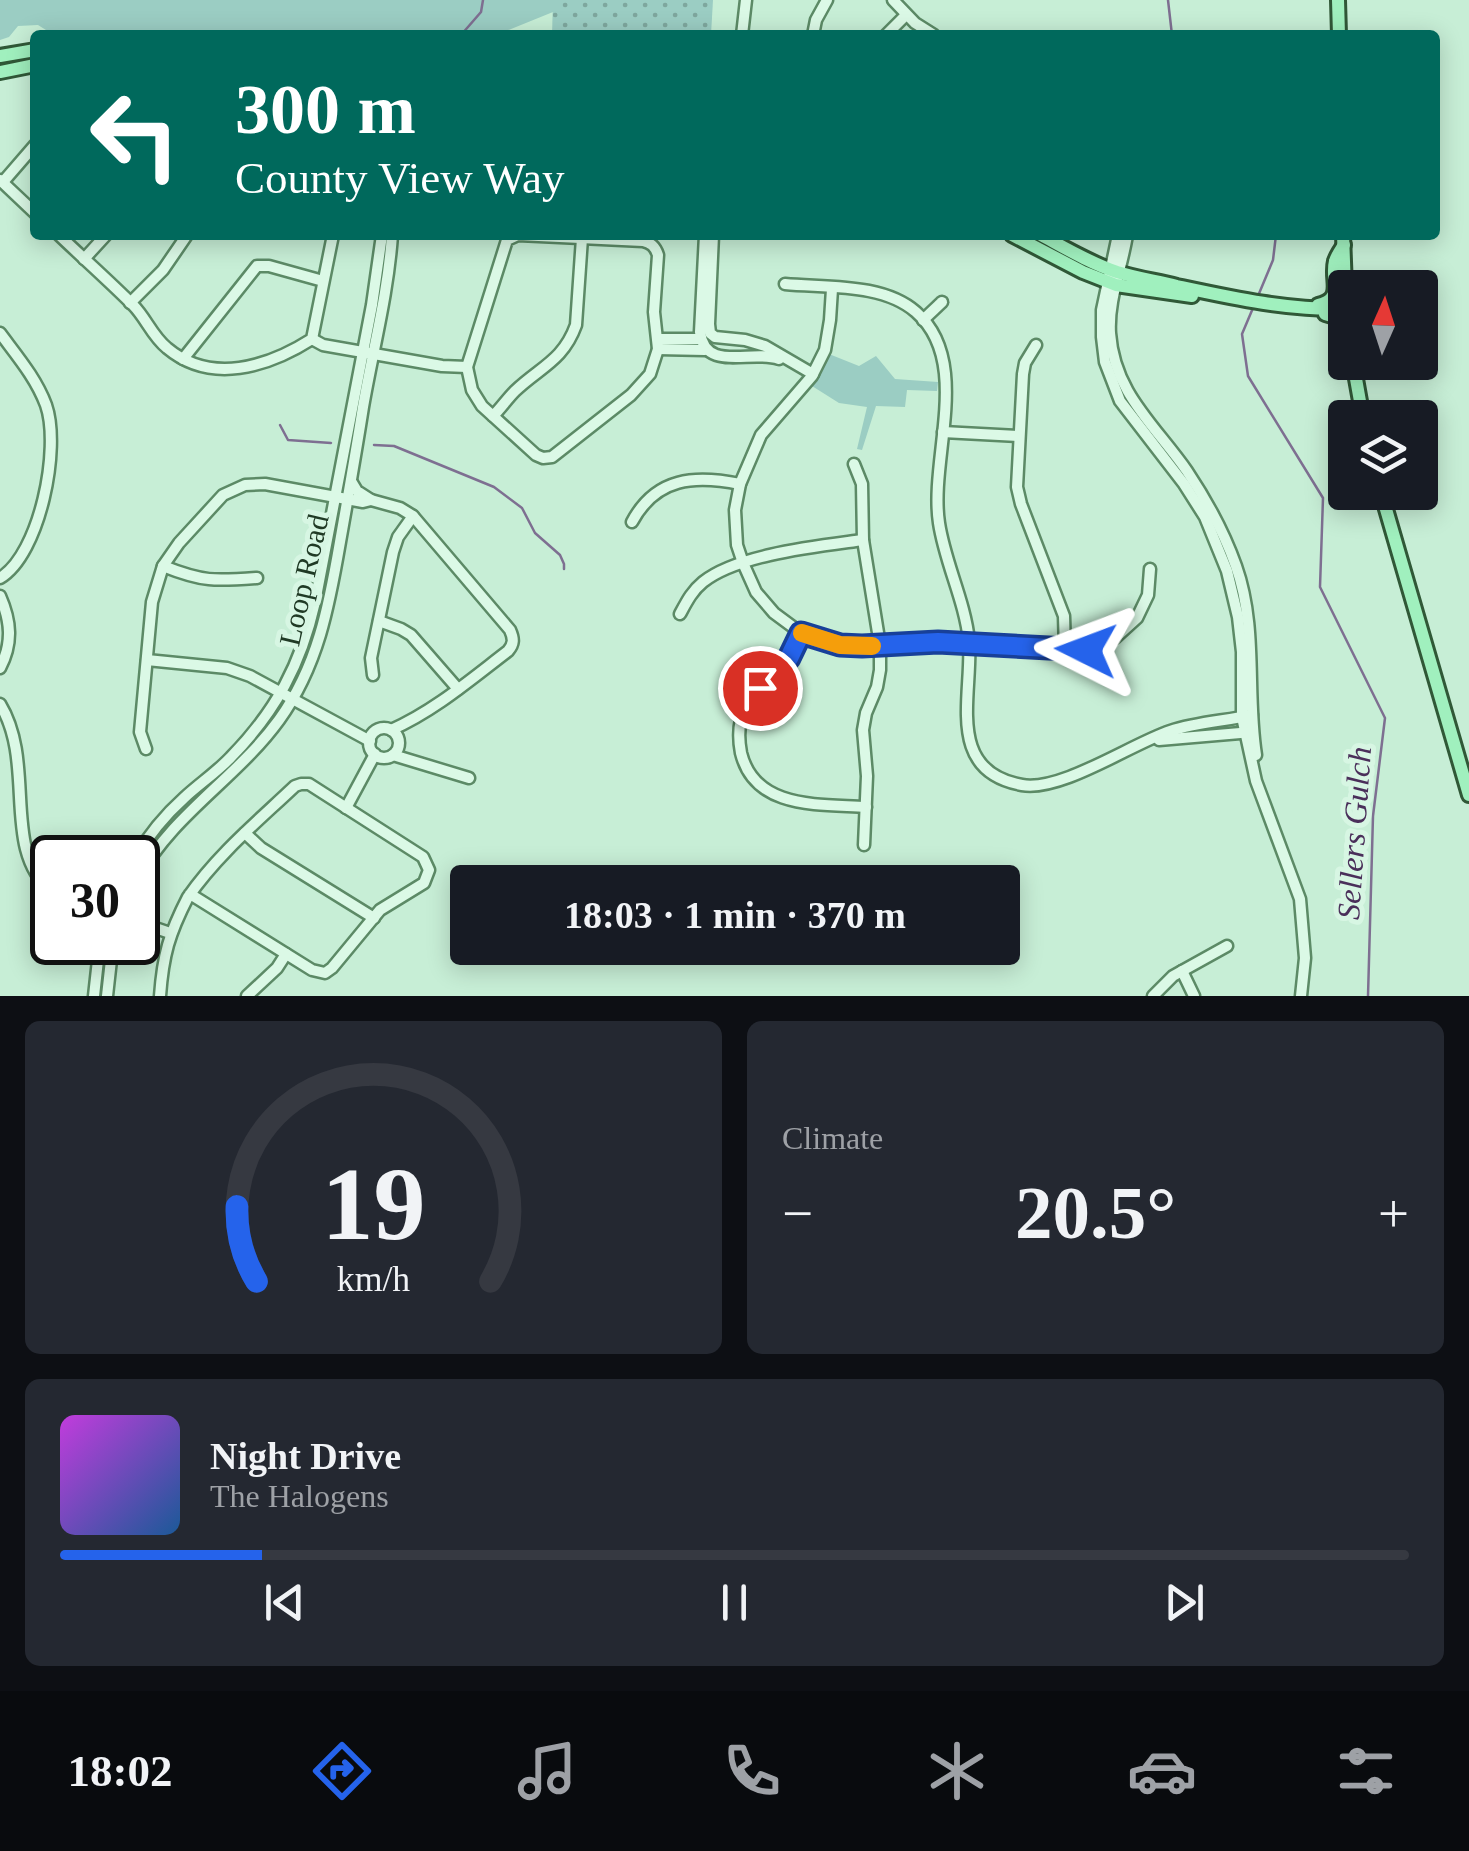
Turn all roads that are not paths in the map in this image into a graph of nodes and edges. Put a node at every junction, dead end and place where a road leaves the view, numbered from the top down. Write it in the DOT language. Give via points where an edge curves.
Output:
graph roads {
  1 [pos="746,0"];
  2 [pos="827,0"];
  3 [pos="893,0"];
  4 [pos="1338,0"];
  5 [pos="906,14"];
  6 [pos="743,30"];
  7 [pos="813,30"];
  8 [pos="891,30"];
  9 [pos="927,30"];
  10 [pos="1338,30"];
  11 [pos="30,51"];
  12 [pos="0,56"];
  13 [pos="30,67"];
  14 [pos="0,72"];
  15 [pos="30,150"];
  16 [pos="1,181"];
  17 [pos="30,208"];
  18 [pos="63,240"];
  19 [pos="101,240"];
  20 [pos="184,240"];
  21 [pos="332,240"];
  22 [pos="381,240"];
  23 [pos="391,240"];
  24 [pos="507,240"];
  25 [pos="582,240"];
  26 [pos="622,240"];
  27 [pos="705,240"];
  28 [pos="712,240"];
  29 [pos="1024,240"];
  30 [pos="1050,240"];
  31 [pos="1117,240"];
  32 [pos="1124,240"];
  33 [pos="1343,240"];
  34 [pos="84,259"];
  35 [pos="1344,270"];
  36 [pos="1113,277"];
  37 [pos="323,281"];
  38 [pos="785,284"];
  39 [pos="832,288"];
  40 [pos="942,302"];
  41 [pos="130,303"];
  42 [pos="1304,309"];
  43 [pos="1328,309"];
  44 [pos="1328,316"];
  45 [pos="923,320"];
  46 [pos="0,333"];
  47 [pos="312,339"];
  48 [pos="658,344"];
  49 [pos="703,344"];
  50 [pos="1036,345"];
  51 [pos="362,352"];
  52 [pos="375,354"];
  53 [pos="182,359"];
  54 [pos="794,364"];
  55 [pos="467,367"];
  56 [pos="813,374"];
  57 [pos="494,416"];
  58 [pos="942,432"];
  59 [pos="1020,436"];
  60 [pos="854,464"];
  61 [pos="351,481"];
  62 [pos="740,484"];
  63 [pos="335,497"];
  64 [pos="348,500"];
  65 [pos="371,500"];
  66 [pos="1386,510"];
  67 [pos="413,516"];
  68 [pos="632,522"];
  69 [pos="863,540"];
  70 [pos="743,563"];
  71 [pos="162,566"];
  72 [pos="1150,569"];
  73 [pos="0,578"];
  74 [pos="258,578"];
  75 [pos="0,596"];
  76 [pos="680,614"];
  77 [pos="379,621"];
  78 [pos="801,633"];
  79 [pos="969,642"];
  80 [pos="880,645"];
  81 [pos="1065,650"];
  82 [pos="146,660"];
  83 [pos="0,668"];
  84 [pos="373,675"];
  85 [pos="458,689"];
  86 [pos="281,693"];
  87 [pos="292,700"];
  88 [pos="0,704"];
  89 [pos="724,714"];
  90 [pos="1247,716"];
  91 [pos="741,718"];
  92 [pos="1249,733"];
  93 [pos="372,737"];
  94 [pos="395,743"];
  95 [pos="1144,743"];
  96 [pos="146,749"];
  97 [pos="376,754"];
  98 [pos="469,778"];
  99 [pos="1469,795"];
  100 [pos="866,806"];
  101 [pos="346,808"];
  102 [pos="9,823"];
  103 [pos="244,833"];
  104 [pos="151,835"];
  105 [pos="160,845"];
  106 [pos="864,845"];
  107 [pos="14,851"];
  108 [pos="30,877"];
  109 [pos="190,894"];
  110 [pos="374,918"];
  111 [pos="160,930"];
  112 [pos="170,933"];
  113 [pos="1228,946"];
  114 [pos="286,954"];
  115 [pos="97,965"];
  116 [pos="110,965"];
  117 [pos="1182,971"];
  118 [pos="94,996"];
  119 [pos="107,996"];
  120 [pos="160,996"];
  121 [pos="247,996"];
  122 [pos="1153,996"];
  123 [pos="1194,996"];
  124 [pos="1302,996"];
  1 -- 6 [label="street"];
  2 -- 7 [label="street"];
  3 -- 5 [label="street"];
  4 -- 10 [label="main road"];
  5 -- 8 [label="street"];
  5 -- 9 [label="street"];
  11 -- 12 [label="main road"];
  13 -- 14 [label="main road"];
  15 -- 16 [label="street"];
  16 -- 17 [label="street"];
  18 -- 34 [label="street"];
  19 -- 34 [label="street"];
  20 -- 41 [label="street"];
  21 -- 37 [label="street"];
  22 -- 51 [label="street, Loop Road"];
  23 -- 52 [label="street, Loop Road"];
  24 -- 55 [label="street"];
  25 -- 57 [label="street" via="571,339"];
  26 -- 48 [label="street" via="656,248"];
  27 -- 49 [label="street"];
  28 -- 54 [label="street" via="710,333 755,343"];
  29 -- 36 [label="main road"];
  30 -- 36 [label="main road"];
  31 -- 36 [label="street"];
  32 -- 36 [label="street"];
  33 -- 35 [label="main road"];
  33 -- 42 [label="main road" via="1332,298"];
  34 -- 41 [label="street"];
  36 -- 42 [label="main road"];
  36 -- 90 [label="street" via="1102,310 1106,362 1120,401 1204,517 1226,572 1238,616"];
  37 -- 47 [label="street"];
  37 -- 53 [label="street" via="258,266"];
  38 -- 39 [label="street"];
  39 -- 45 [label="street" via="889,296"];
  39 -- 56 [label="street" via="825,350"];
  40 -- 45 [label="street"];
  41 -- 53 [label="street"];
  42 -- 43 [label="main road"];
  42 -- 44 [label="main road"];
  45 -- 58 [label="street" via="944,360"];
  46 -- 73 [label="street" via="39,389 52,448 31,539"];
  47 -- 51 [label="street"];
  47 -- 53 [label="street" via="246,368 206,368"];
  48 -- 49 [label="street"];
  48 -- 57 [label="street" via="641,386 552,457 536,455"];
  49 -- 54 [label="street" via="719,356 769,355"];
  50 -- 59 [label="street" via="1023,374"];
  51 -- 52 [label="street"];
  51 -- 63 [label="street, Loop Road"];
  52 -- 55 [label="street"];
  52 -- 61 [label="street, Loop Road"];
  54 -- 56 [label="street"];
  55 -- 57 [label="street" via="472,390"];
  56 -- 62 [label="street" via="761,435"];
  58 -- 59 [label="street"];
  58 -- 79 [label="street" via="939,523"];
  59 -- 81 [label="street" via="1020,504 1064,616"];
  60 -- 69 [label="street" via="862,484"];
  61 -- 64 [label="street, Loop Road"];
  61 -- 65 [label="street"];
  62 -- 68 [label="street" via="676,483 641,504"];
  62 -- 70 [label="street" via="735,527"];
  63 -- 64 [label="street"];
  63 -- 71 [label="street" via="245,485 223,495"];
  63 -- 86 [label="street, Loop Road" via="304,648"];
  64 -- 65 [label="street"];
  64 -- 87 [label="street, Loop Road" via="324,627"];
  65 -- 67 [label="street"];
  66 -- 99 [label="main road"];
  67 -- 77 [label="street" via="396,544"];
  67 -- 85 [label="street" via="513,638 508,652"];
  69 -- 70 [label="street"];
  69 -- 80 [label="street"];
  70 -- 76 [label="street" via="704,582"];
  70 -- 78 [label="street" via="756,592"];
  71 -- 74 [label="street" via="210,581"];
  71 -- 82 [label="street"];
  72 -- 81 [label="street" via="1145,603 1127,628 1102,645"];
  75 -- 83 [label="street" via="10,621"];
  77 -- 84 [label="street"];
  77 -- 85 [label="street" via="411,635"];
  78 -- 80 [label="street" via="840,645"];
  78 -- 91 [label="street"];
  79 -- 80 [label="street"];
  79 -- 81 [label="street"];
  79 -- 95 [label="street" via="968,740 981,763 1007,782 1048,784"];
  80 -- 100 [label="street" via="863,730"];
  82 -- 86 [label="street" via="227,668"];
  82 -- 96 [label="street" via="140,732"];
  85 -- 94 [label="street" via="414,719"];
  86 -- 87 [label="street"];
  86 -- 104 [label="street, Loop Road" via="230,758"];
  87 -- 93 [label="street"];
  87 -- 105 [label="street, Loop Road" via="248,758"];
  88 -- 102 [label="street" via="12,739"];
  89 -- 91 [label="street"];
  90 -- 92 [label="street"];
  90 -- 95 [label="street" via="1176,729"];
  91 -- 100 [label="street" via="742,756 768,792 799,803"];
  92 -- 95 [label="street"];
  92 -- 124 [label="street" via="1256,781 1300,899"];
  93 -- 94 [label="street" via="384,728"];
  93 -- 97 [label="street"];
  94 -- 97 [label="street" via="384,757"];
  94 -- 98 [label="street" via="431,768"];
  97 -- 101 [label="street"];
  100 -- 106 [label="street"];
  101 -- 103 [label="street" via="301,784"];
  101 -- 110 [label="street" via="428,866 424,883"];
  103 -- 109 [label="street"];
  103 -- 110 [label="street"];
  107 -- 108 [label="street"];
  109 -- 112 [label="street"];
  109 -- 114 [label="street"];
  110 -- 114 [label="street" via="325,972"];
  111 -- 112 [label="street"];
  112 -- 120 [label="street"];
  113 -- 117 [label="street"];
  114 -- 121 [label="street"];
  115 -- 118 [label="street"];
  116 -- 119 [label="street"];
  117 -- 122 [label="street"];
  117 -- 123 [label="street"];
}
